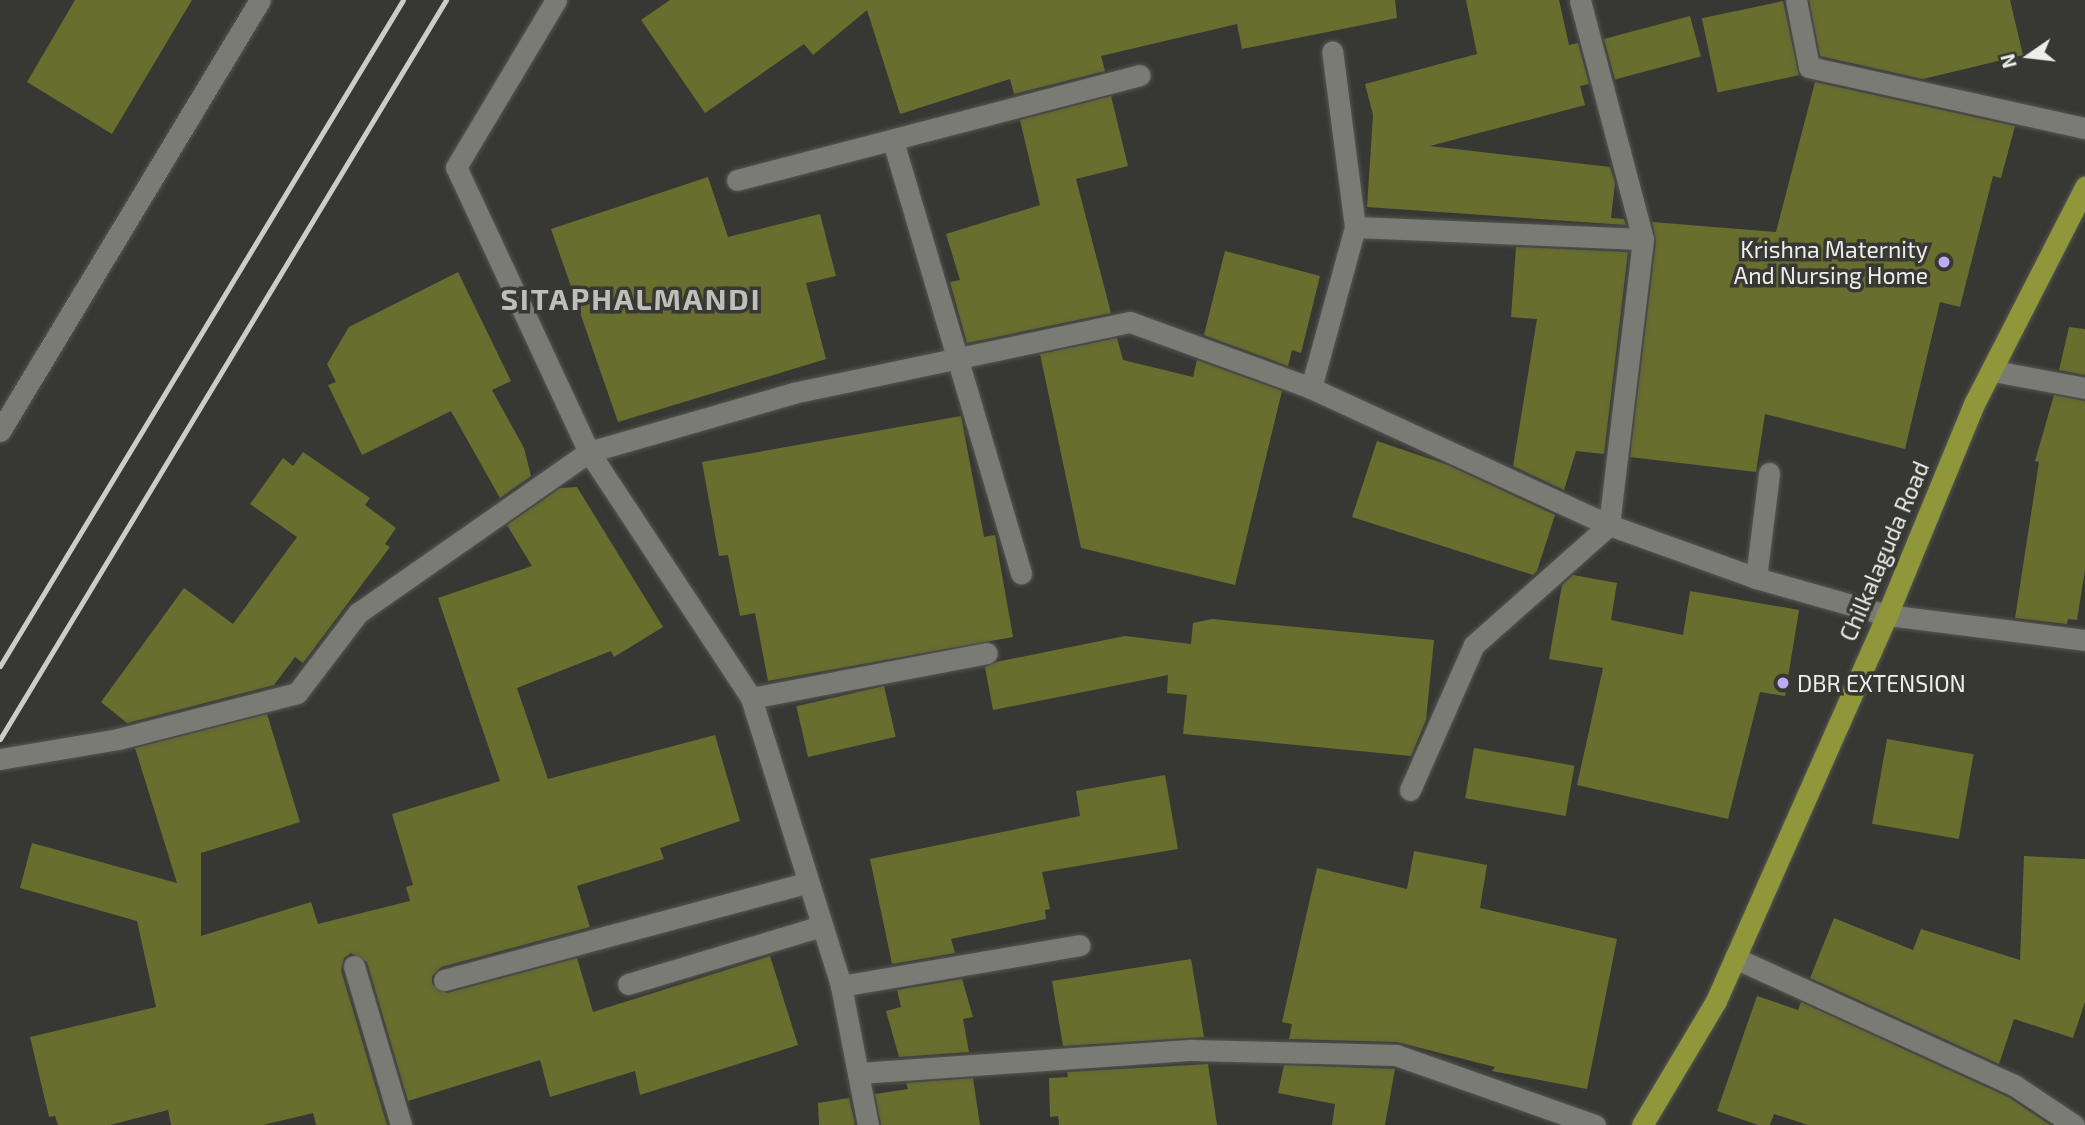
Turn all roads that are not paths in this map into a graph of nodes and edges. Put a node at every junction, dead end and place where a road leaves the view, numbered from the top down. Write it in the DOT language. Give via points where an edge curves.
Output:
graph roads {
  1 [pos="260,0"];
  2 [pos="556,0"];
  3 [pos="1580,0"];
  4 [pos="1796,0"];
  5 [pos="1332,51"];
  6 [pos="1140,75"];
  7 [pos="2085,128"];
  8 [pos="893,141"];
  9 [pos="737,180"];
  10 [pos="2085,187"];
  11 [pos="1355,227"];
  12 [pos="1643,239"];
  13 [pos="960,358"];
  14 [pos="1994,371"];
  15 [pos="1311,388"];
  16 [pos="2085,388"];
  17 [pos="0,431"];
  18 [pos="589,453"];
  19 [pos="1769,472"];
  20 [pos="1609,525"];
  21 [pos="1021,573"];
  22 [pos="1756,578"];
  23 [pos="1887,615"];
  24 [pos="2085,640"];
  25 [pos="987,653"];
  26 [pos="751,698"];
  27 [pos="0,759"];
  28 [pos="1410,790"];
  29 [pos="807,883"];
  30 [pos="821,926"];
  31 [pos="1080,945"];
  32 [pos="1735,958"];
  33 [pos="354,966"];
  34 [pos="444,980"];
  35 [pos="628,984"];
  36 [pos="841,986"];
  37 [pos="859,1073"];
  38 [pos="401,1125"];
  39 [pos="868,1125"];
  40 [pos="1594,1125"];
  41 [pos="1643,1125"];
  42 [pos="2074,1125"];
  1 -- 17 [label="street"];
  2 -- 18 [label="street" via="456,167"];
  3 -- 12 [label="street"];
  4 -- 7 [label="street" via="1809,67"];
  5 -- 11 [label="street"];
  6 -- 8 [label="street"];
  8 -- 9 [label="street"];
  8 -- 13 [label="street"];
  10 -- 14 [label="main road, Chilkalaguda Road"];
  11 -- 12 [label="street"];
  11 -- 15 [label="street"];
  12 -- 20 [label="street"];
  13 -- 15 [label="street" via="1130,321"];
  13 -- 18 [label="street" via="793,393"];
  13 -- 21 [label="street"];
  14 -- 16 [label="street"];
  14 -- 23 [label="main road, Chilkalaguda Road" via="1975,402"];
  15 -- 20 [label="street"];
  18 -- 26 [label="street"];
  18 -- 27 [label="street" via="358,613 297,693 118,738"];
  19 -- 22 [label="street"];
  20 -- 22 [label="street"];
  20 -- 28 [label="street" via="1474,645"];
  22 -- 23 [label="street"];
  23 -- 24 [label="street"];
  23 -- 32 [label="main road, Chilkalaguda Road"];
  25 -- 26 [label="street"];
  26 -- 29 [label="street"];
  29 -- 30 [label="street"];
  29 -- 34 [label="street"];
  30 -- 35 [label="street"];
  30 -- 36 [label="street"];
  31 -- 36 [label="street"];
  32 -- 41 [label="main road, Chilkalaguda Road" via="1716,1001"];
  32 -- 42 [label="street" via="2014,1085"];
  33 -- 38 [label="street"];
  36 -- 37 [label="street"];
  37 -- 39 [label="street"];
  37 -- 40 [label="street" via="1192,1050 1396,1055"];
}
